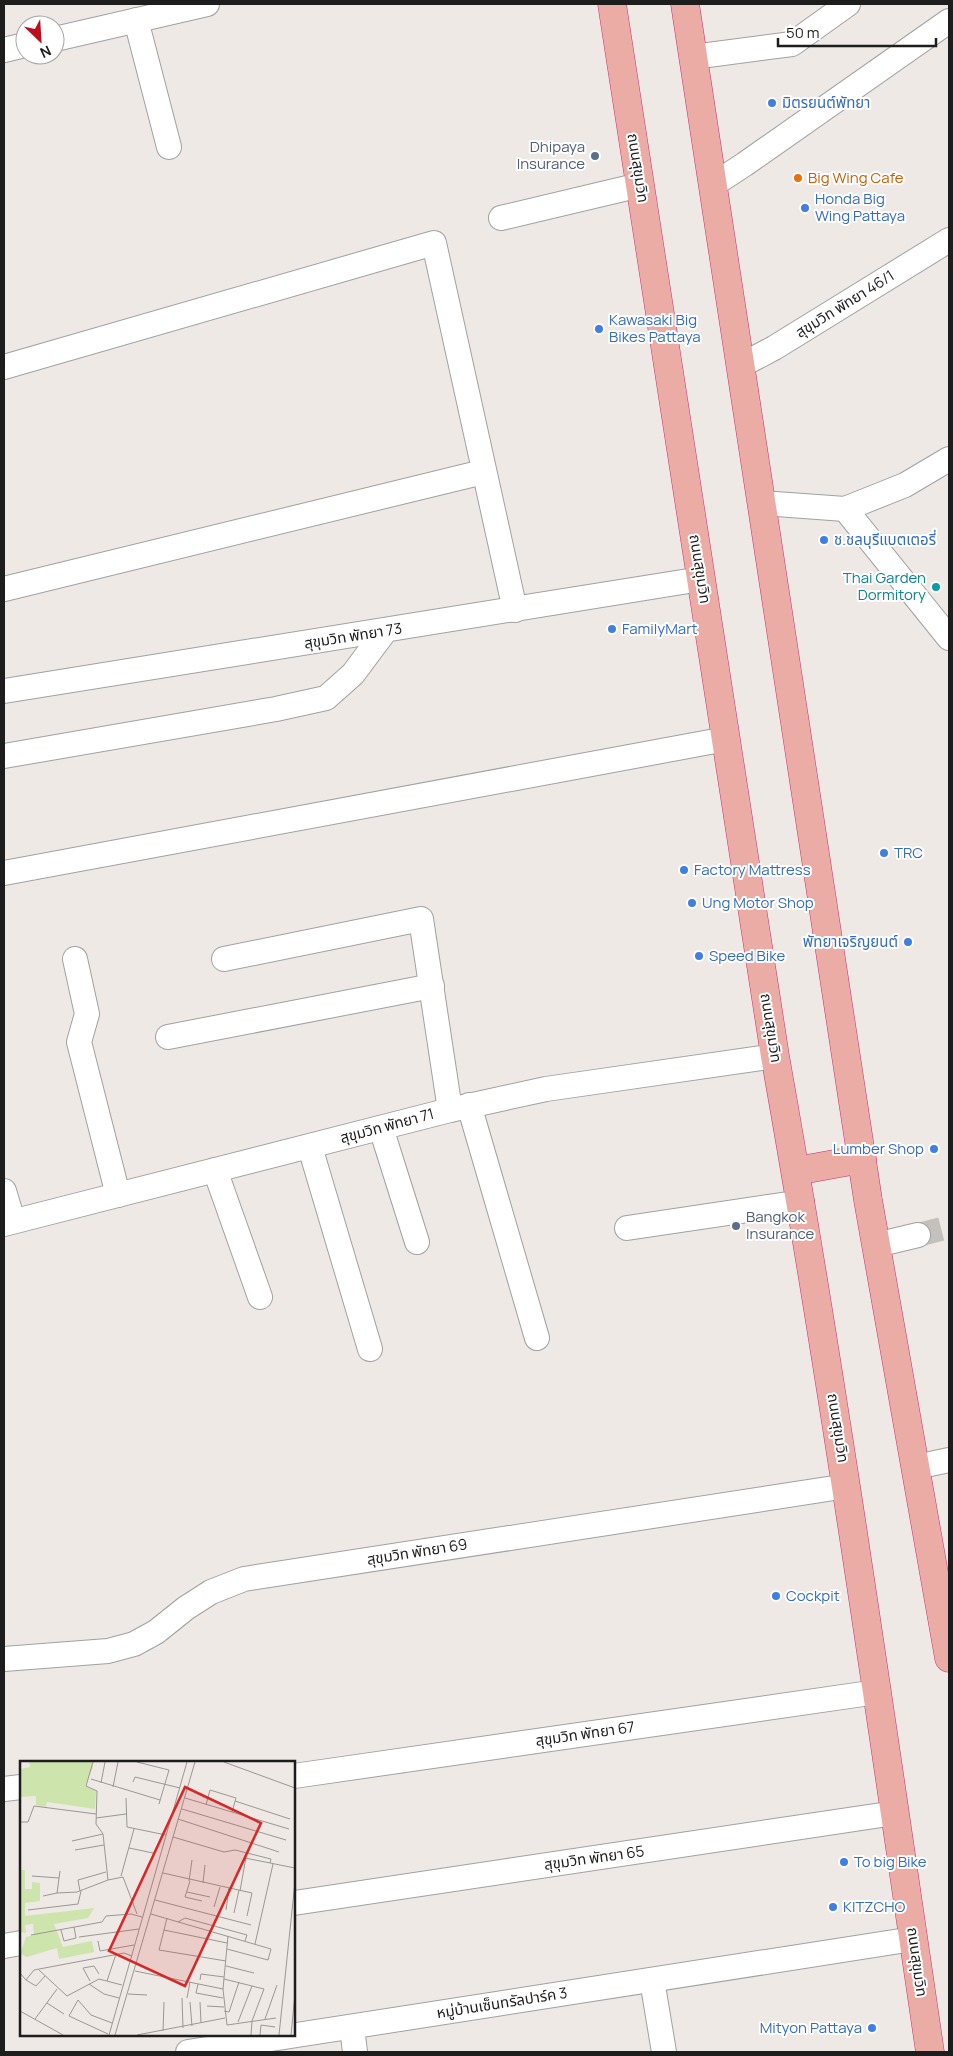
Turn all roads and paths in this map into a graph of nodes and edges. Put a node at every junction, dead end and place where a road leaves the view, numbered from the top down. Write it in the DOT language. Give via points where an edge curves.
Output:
graph roads {
  1 [pos="207,4"];
  2 [pos="612,4"];
  3 [pos="685,4"];
  4 [pos="848,4"];
  5 [pos="136,20"];
  6 [pos="949,21"];
  7 [pos="65,37"];
  8 [pos="693,57"];
  9 [pos="169,147"];
  10 [pos="640,185"];
  11 [pos="713,185"];
  12 [pos="501,218"];
  13 [pos="949,240"];
  14 [pos="740,366"];
  15 [pos="4,367"];
  16 [pos="949,459"];
  17 [pos="483,472"];
  18 [pos="761,503"];
  19 [pos="845,509"];
  20 [pos="701,579"];
  21 [pos="4,589"];
  22 [pos="515,610"];
  23 [pos="385,631"];
  24 [pos="949,638"];
  25 [pos="4,691"];
  26 [pos="726,739"];
  27 [pos="4,756"];
  28 [pos="4,873"];
  29 [pos="75,959"];
  30 [pos="224,959"];
  31 [pos="432,986"];
  32 [pos="168,1037"];
  33 [pos="775,1056"];
  34 [pos="459,1108"];
  35 [pos="381,1128"];
  36 [pos="310,1147"];
  37 [pos="862,1159"];
  38 [pos="215,1170"];
  39 [pos="796,1172"];
  40 [pos="4,1191"];
  41 [pos="118,1195"];
  42 [pos="802,1202"];
  43 [pos="8,1222"];
  44 [pos="627,1228"];
  45 [pos="918,1235"];
  46 [pos="417,1242"];
  47 [pos="876,1245"];
  48 [pos="260,1297"];
  49 [pos="537,1338"];
  50 [pos="370,1349"];
  51 [pos="949,1460"];
  52 [pos="916,1467"];
  53 [pos="847,1486"];
  54 [pos="949,1658"];
  55 [pos="4,1659"];
  56 [pos="877,1692"];
  57 [pos="295,1776"];
  58 [pos="20,1787"];
  59 [pos="4,1789"];
  60 [pos="895,1814"];
  61 [pos="295,1903"];
  62 [pos="913,1939"];
  63 [pos="20,1943"];
  64 [pos="4,1946"];
  65 [pos="652,1980"];
  66 [pos="352,2027"];
  67 [pos="293,2036"];
  68 [pos="295,2036"];
  69 [pos="188,2052"];
  70 [pos="356,2052"];
  71 [pos="664,2052"];
  72 [pos="930,2052"];
  1 -- 5 [label="street"];
  2 -- 10 [label="highway, ถนนสุขุมวิท"];
  3 -- 8 [label="highway"];
  4 -- 8 [label="street" via="792,44"];
  5 -- 7 [label="street"];
  5 -- 9 [label="street"];
  6 -- 11 [label="street"];
  8 -- 11 [label="highway"];
  10 -- 12 [label="street"];
  10 -- 20 [label="highway, ถนนสุขุมวิท"];
  11 -- 14 [label="highway"];
  13 -- 14 [label="street, สุขุมวิท พัทยา 46/1"];
  14 -- 18 [label="highway"];
  15 -- 17 [label="street" via="434,243"];
  16 -- 19 [label="street" via="905,485"];
  17 -- 21 [label="street"];
  17 -- 22 [label="street"];
  18 -- 19 [label="street"];
  18 -- 37 [label="highway"];
  19 -- 24 [label="street"];
  20 -- 22 [label="street, สุขุมวิท พัทยา 73"];
  20 -- 26 [label="highway, ถนนสุขุมวิท"];
  22 -- 23 [label="street, สุขุมวิท พัทยา 73"];
  23 -- 25 [label="street, สุขุมวิท พัทยา 73"];
  23 -- 27 [label="street" via="353,674 326,698"];
  26 -- 28 [label="street"];
  26 -- 33 [label="highway, ถนนสุขุมวิท"];
  29 -- 41 [label="street" via="87,1014 79,1042"];
  30 -- 31 [label="street" via="420,919"];
  31 -- 32 [label="street"];
  31 -- 34 [label="street"];
  33 -- 34 [label="street, สุขุมวิท พัทยา 71" via="546,1088"];
  33 -- 39 [label="highway, ถนนสุขุมวิท"];
  34 -- 35 [label="street, สุขุมวิท พัทยา 71"];
  34 -- 49 [label="street"];
  35 -- 36 [label="street, สุขุมวิท พัทยา 71"];
  35 -- 46 [label="street"];
  36 -- 38 [label="street, สุขุมวิท พัทยา 71"];
  36 -- 50 [label="street"];
  37 -- 39 [label="highway"];
  37 -- 47 [label="highway"];
  38 -- 41 [label="street, สุขุมวิท พัทยา 71"];
  38 -- 48 [label="street"];
  39 -- 42 [label="highway, ถนนสุขุมวิท"];
  40 -- 43 [label="street"];
  41 -- 43 [label="street, สุขุมวิท พัทยา 71"];
  42 -- 44 [label="street"];
  42 -- 53 [label="highway, ถนนสุขุมวิท"];
  45 -- 47 [label="street"];
  47 -- 52 [label="highway"];
  51 -- 52 [label="street"];
  52 -- 54 [label="highway"];
  53 -- 55 [label="street, สุขุมวิท พัทยา 69" via="244,1578 211,1592 134,1644 108,1651"];
  53 -- 56 [label="highway, ถนนสุขุมวิท"];
  56 -- 57 [label="street, สุขุมวิท พัทยา 67"];
  56 -- 60 [label="highway, ถนนสุขุมวิท"];
  58 -- 59 [label="street"];
  60 -- 61 [label="street, สุขุมวิท พัทยา 65"];
  60 -- 62 [label="highway, ถนนสุขุมวิท"];
  62 -- 65 [label="street, หมู่บ้านเซ็นทรัลปาร์ค 3"];
  62 -- 72 [label="highway, ถนนสุขุมวิท"];
  63 -- 64 [label="street"];
  65 -- 66 [label="street, หมู่บ้านเซ็นทรัลปาร์ค 3"];
  65 -- 71 [label="street"];
  66 -- 68 [label="street, หมู่บ้านเซ็นทรัลปาร์ค 3"];
  66 -- 70 [label="street"];
  67 -- 69 [label="street, หมู่บ้านเซ็นทรัลปาร์ค 3"];
}
